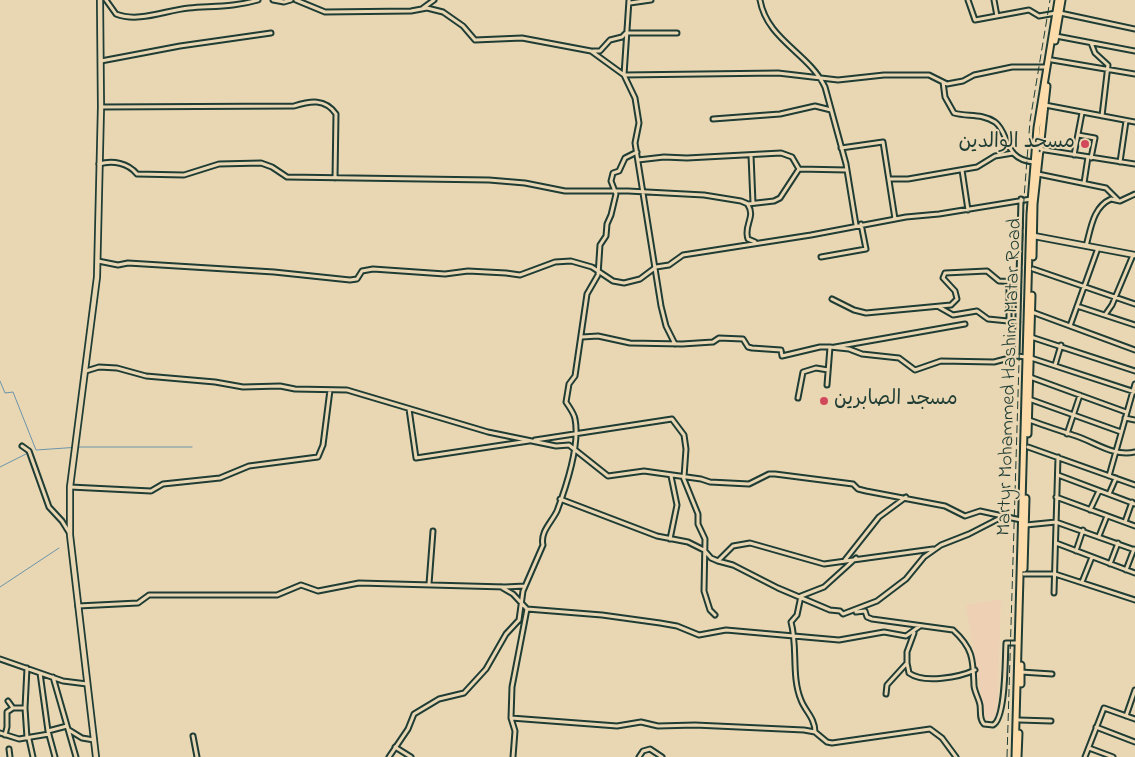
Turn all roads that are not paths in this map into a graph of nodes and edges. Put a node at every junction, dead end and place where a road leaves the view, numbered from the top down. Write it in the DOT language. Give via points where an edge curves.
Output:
graph roads {
  1 [pos="100,0"];
  2 [pos="106,0"];
  3 [pos="258,0"];
  4 [pos="273,0"];
  5 [pos="291,0"];
  6 [pos="296,0"];
  7 [pos="434,0"];
  8 [pos="651,0"];
  9 [pos="760,0"];
  10 [pos="968,0"];
  11 [pos="994,0"];
  12 [pos="1060,0"];
  13 [pos="629,2"];
  14 [pos="423,8"];
  15 [pos="1058,13"];
  16 [pos="997,16"];
  17 [pos="1135,28"];
  18 [pos="270,33"];
  19 [pos="626,33"];
  20 [pos="677,33"];
  21 [pos="1056,36"];
  22 [pos="1091,43"];
  23 [pos="590,51"];
  24 [pos="1135,51"];
  25 [pos="1052,60"];
  26 [pos="101,61"];
  27 [pos="1047,67"];
  28 [pos="1108,69"];
  29 [pos="1135,74"];
  30 [pos="624,75"];
  31 [pos="818,77"];
  32 [pos="942,82"];
  33 [pos="1044,105"];
  34 [pos="101,107"];
  35 [pos="832,110"];
  36 [pos="1082,113"];
  37 [pos="1102,116"];
  38 [pos="713,119"];
  39 [pos="1126,121"];
  40 [pos="1135,122"];
  41 [pos="1078,135"];
  42 [pos="841,148"];
  43 [pos="1040,149"];
  44 [pos="637,152"];
  45 [pos="1014,153"];
  46 [pos="751,155"];
  47 [pos="1074,155"];
  48 [pos="1090,158"];
  49 [pos="638,160"];
  50 [pos="1034,162"];
  51 [pos="1120,162"];
  52 [pos="99,164"];
  53 [pos="1135,164"];
  54 [pos="799,169"];
  55 [pos="847,170"];
  56 [pos="962,170"];
  57 [pos="1037,174"];
  58 [pos="335,178"];
  59 [pos="890,179"];
  60 [pos="1084,184"];
  61 [pos="616,191"];
  62 [pos="643,192"];
  63 [pos="1135,194"];
  64 [pos="1031,198"];
  65 [pos="1022,199"];
  66 [pos="1118,200"];
  67 [pos="753,203"];
  68 [pos="748,204"];
  69 [pos="968,210"];
  70 [pos="895,219"];
  71 [pos="861,224"];
  72 [pos="856,225"];
  73 [pos="1034,236"];
  74 [pos="762,242"];
  75 [pos="1086,246"];
  76 [pos="1098,248"];
  77 [pos="1134,255"];
  78 [pos="821,257"];
  79 [pos="98,261"];
  80 [pos="656,267"];
  81 [pos="1032,269"];
  82 [pos="598,272"];
  83 [pos="1009,282"];
  84 [pos="1019,282"];
  85 [pos="1084,286"];
  86 [pos="1116,297"];
  87 [pos="832,300"];
  88 [pos="1135,304"];
  89 [pos="938,306"];
  90 [pos="1077,306"];
  91 [pos="1032,312"];
  92 [pos="1105,315"];
  93 [pos="1009,322"];
  94 [pos="1018,322"];
  95 [pos="965,324"];
  96 [pos="1030,324"];
  97 [pos="1135,325"];
  98 [pos="1070,326"];
  99 [pos="582,337"];
  100 [pos="1031,337"];
  101 [pos="675,344"];
  102 [pos="1061,345"];
  103 [pos="831,347"];
  104 [pos="1135,350"];
  105 [pos="1017,356"];
  106 [pos="1029,357"];
  107 [pos="1055,365"];
  108 [pos="828,370"];
  109 [pos="86,371"];
  110 [pos="1135,371"];
  111 [pos="1030,377"];
  112 [pos="1135,384"];
  113 [pos="827,385"];
  114 [pos="330,390"];
  115 [pos="1134,392"];
  116 [pos="1080,394"];
  117 [pos="798,398"];
  118 [pos="1029,398"];
  119 [pos="409,409"];
  120 [pos="1126,412"];
  121 [pos="1073,415"];
  122 [pos="1125,418"];
  123 [pos="1029,420"];
  124 [pos="1135,420"];
  125 [pos="575,432"];
  126 [pos="1121,432"];
  127 [pos="1067,434"];
  128 [pos="533,440"];
  129 [pos="22,446"];
  130 [pos="1028,447"];
  131 [pos="574,448"];
  132 [pos="1116,452"];
  133 [pos="1135,452"];
  134 [pos="1058,457"];
  135 [pos="1058,475"];
  136 [pos="671,476"];
  137 [pos="1109,476"];
  138 [pos="684,477"];
  139 [pos="1116,478"];
  140 [pos="1135,486"];
  141 [pos="70,487"];
  142 [pos="1099,491"];
  143 [pos="1109,494"];
  144 [pos="1056,497"];
  145 [pos="906,498"];
  146 [pos="560,499"];
  147 [pos="1133,503"];
  148 [pos="1090,510"];
  149 [pos="1004,516"];
  150 [pos="1107,516"];
  151 [pos="1025,522"];
  152 [pos="1056,522"];
  153 [pos="1124,522"];
  154 [pos="1135,526"];
  155 [pos="1083,530"];
  156 [pos="433,531"];
  157 [pos="70,535"];
  158 [pos="1100,536"];
  159 [pos="670,539"];
  160 [pos="1056,543"];
  161 [pos="1118,544"];
  162 [pos="936,548"];
  163 [pos="703,550"];
  164 [pos="1134,550"];
  165 [pos="1076,551"];
  166 [pos="1092,557"];
  167 [pos="856,558"];
  168 [pos="718,561"];
  169 [pos="845,561"];
  170 [pos="1110,564"];
  171 [pos="1126,570"];
  172 [pos="1135,573"];
  173 [pos="1024,574"];
  174 [pos="1055,574"];
  175 [pos="1082,582"];
  176 [pos="429,584"];
  177 [pos="525,586"];
  178 [pos="500,587"];
  179 [pos="1054,594"];
  180 [pos="801,596"];
  181 [pos="1135,600"];
  182 [pos="521,604"];
  183 [pos="78,606"];
  184 [pos="527,609"];
  185 [pos="853,612"];
  186 [pos="715,615"];
  187 [pos="920,626"];
  188 [pos="914,632"];
  189 [pos="795,636"];
  190 [pos="1019,643"];
  191 [pos="0,659"];
  192 [pos="907,663"];
  193 [pos="27,668"];
  194 [pos="975,670"];
  195 [pos="1021,672"];
  196 [pos="40,673"];
  197 [pos="1052,674"];
  198 [pos="54,677"];
  199 [pos="88,684"];
  200 [pos="1135,690"];
  201 [pos="886,694"];
  202 [pos="8,701"];
  203 [pos="13,708"];
  204 [pos="25,708"];
  205 [pos="1126,716"];
  206 [pos="512,718"];
  207 [pos="1135,719"];
  208 [pos="1020,720"];
  209 [pos="1051,720"];
  210 [pos="1096,727"];
  211 [pos="67,728"];
  212 [pos="815,732"];
  213 [pos="0,733"];
  214 [pos="48,733"];
  215 [pos="5,735"];
  216 [pos="193,736"];
  217 [pos="28,738"];
  218 [pos="94,740"];
  219 [pos="1135,742"];
  220 [pos="395,747"];
  221 [pos="1089,748"];
  222 [pos="9,749"];
  223 [pos="10,757"];
  224 [pos="33,757"];
  225 [pos="55,757"];
  226 [pos="76,757"];
  227 [pos="96,757"];
  228 [pos="197,757"];
  229 [pos="389,757"];
  230 [pos="411,757"];
  231 [pos="513,757"];
  232 [pos="639,757"];
  233 [pos="662,757"];
  234 [pos="956,757"];
  235 [pos="1016,757"];
  236 [pos="1086,757"];
  237 [pos="1113,757"];
  1 -- 26 [label="street"];
  2 -- 3 [label="street" via="116,14 128,17 188,8 225,7"];
  4 -- 5 [label="street"];
  6 -- 14 [label="street" via="326,12 411,11"];
  7 -- 14 [label="street"];
  8 -- 13 [label="street"];
  9 -- 31 [label="street" via="772,29"];
  10 -- 16 [label="street" via="975,20"];
  11 -- 16 [label="street"];
  12 -- 15 [label="main road, Martyr Mohammed Hashim Matar Road"];
  13 -- 19 [label="street"];
  14 -- 23 [label="street" via="442,12 463,26 475,40 522,38"];
  15 -- 16 [label="street" via="1043,17 1029,10"];
  15 -- 17 [label="street"];
  15 -- 21 [label="main road, Martyr Mohammed Hashim Matar Road"];
  15 -- 27 [label="main road, Martyr Mohammed Hashim Matar Road"];
  18 -- 26 [label="street"];
  19 -- 20 [label="street"];
  19 -- 23 [label="street" via="622,38 610,40 600,51"];
  19 -- 30 [label="street"];
  21 -- 22 [label="street"];
  21 -- 25 [label="main road, Martyr Mohammed Hashim Matar Road"];
  22 -- 24 [label="street"];
  22 -- 28 [label="street" via="1095,52 1107,62"];
  23 -- 30 [label="street"];
  25 -- 28 [label="street"];
  25 -- 33 [label="main road, Martyr Mohammed Hashim Matar Road"];
  26 -- 34 [label="street"];
  27 -- 32 [label="street" via="1012,68 974,75 958,82"];
  27 -- 50 [label="main road, Martyr Mohammed Hashim Matar Road"];
  28 -- 29 [label="street"];
  28 -- 37 [label="street"];
  30 -- 31 [label="street" via="778,73"];
  30 -- 44 [label="street" via="635,98 639,123 635,143"];
  31 -- 32 [label="street" via="838,80 865,76 929,75"];
  31 -- 35 [label="street" via="825,87"];
  32 -- 45 [label="street" via="945,97 954,113 973,114 995,122"];
  33 -- 36 [label="street"];
  33 -- 43 [label="main road, Martyr Mohammed Hashim Matar Road"];
  34 -- 52 [label="street"];
  34 -- 58 [label="street" via="294,106 314,100 331,107 336,114"];
  35 -- 38 [label="street" via="815,106 777,114"];
  35 -- 42 [label="street"];
  36 -- 37 [label="street"];
  36 -- 41 [label="street"];
  37 -- 39 [label="street"];
  39 -- 40 [label="street"];
  39 -- 51 [label="street"];
  41 -- 47 [label="street"];
  41 -- 48 [label="street" via="1095,138"];
  42 -- 55 [label="street"];
  42 -- 59 [label="street" via="883,142"];
  43 -- 47 [label="street"];
  43 -- 57 [label="main road, Martyr Mohammed Hashim Matar Road"];
  44 -- 49 [label="street"];
  44 -- 61 [label="street" via="625,158 618,171 613,173 612,184"];
  45 -- 50 [label="street"];
  45 -- 56 [label="street" via="995,156 977,167"];
  46 -- 49 [label="street"];
  46 -- 54 [label="street" via="787,154"];
  46 -- 67 [label="street"];
  47 -- 48 [label="street"];
  48 -- 51 [label="street"];
  48 -- 60 [label="street"];
  49 -- 62 [label="street"];
  50 -- 64 [label="main road, Martyr Mohammed Hashim Matar Road"];
  51 -- 53 [label="street"];
  52 -- 58 [label="street" via="131,166 137,174 184,175 219,164 261,163 287,177"];
  52 -- 79 [label="street"];
  54 -- 55 [label="street"];
  54 -- 67 [label="street" via="780,198"];
  55 -- 72 [label="street"];
  56 -- 59 [label="street"];
  56 -- 69 [label="street"];
  57 -- 60 [label="street"];
  57 -- 73 [label="main road, Martyr Mohammed Hashim Matar Road"];
  58 -- 61 [label="street" via="489,180 565,191"];
  59 -- 70 [label="street"];
  60 -- 66 [label="street" via="1106,188"];
  61 -- 62 [label="street"];
  61 -- 82 [label="street" via="606,224 606,236 600,245"];
  62 -- 68 [label="street" via="704,195 741,200"];
  62 -- 80 [label="street"];
  63 -- 66 [label="street"];
  64 -- 65 [label="street"];
  64 -- 96 [label="main road, Martyr Mohammed Hashim Matar Road"];
  65 -- 69 [label="street"];
  65 -- 84 [label="street"];
  66 -- 75 [label="street" via="1111,199 1100,206"];
  67 -- 68 [label="street"];
  68 -- 74 [label="street" via="752,215 747,237"];
  69 -- 70 [label="street"];
  70 -- 71 [label="street"];
  71 -- 72 [label="street"];
  71 -- 78 [label="street" via="866,249"];
  72 -- 74 [label="street"];
  73 -- 75 [label="street"];
  73 -- 81 [label="main road, Martyr Mohammed Hashim Matar Road"];
  74 -- 80 [label="street" via="683,255 669,265"];
  75 -- 76 [label="street"];
  76 -- 77 [label="street"];
  76 -- 85 [label="street"];
  77 -- 86 [label="street"];
  79 -- 82 [label="street" via="350,280 356,279 362,270 373,269 520,275 561,261 582,264"];
  79 -- 109 [label="street"];
  80 -- 82 [label="street" via="638,280 624,283"];
  80 -- 101 [label="street" via="663,316"];
  81 -- 85 [label="street"];
  81 -- 91 [label="main road, Martyr Mohammed Hashim Matar Road"];
  82 -- 99 [label="street" via="588,294"];
  83 -- 84 [label="street"];
  83 -- 89 [label="street" via="999,281 987,271 944,273 943,278 955,291 957,299 951,305"];
  83 -- 93 [label="street"];
  84 -- 94 [label="street"];
  85 -- 86 [label="street"];
  85 -- 90 [label="street"];
  86 -- 88 [label="street"];
  86 -- 92 [label="street"];
  87 -- 89 [label="street" via="866,313"];
  89 -- 93 [label="street" via="953,314 977,312 988,319"];
  90 -- 92 [label="street"];
  90 -- 98 [label="street"];
  91 -- 96 [label="main road, Martyr Mohammed Hashim Matar Road"];
  91 -- 98 [label="street"];
  92 -- 97 [label="street"];
  93 -- 94 [label="street"];
  94 -- 105 [label="street"];
  95 -- 103 [label="street"];
  96 -- 100 [label="main road, Martyr Mohammed Hashim Matar Road"];
  96 -- 106 [label="main road, Martyr Mohammed Hashim Matar Road"];
  98 -- 104 [label="street"];
  99 -- 101 [label="street"];
  99 -- 125 [label="street" via="575,376 569,384 566,402 575,417"];
  100 -- 102 [label="street"];
  100 -- 106 [label="main road, Martyr Mohammed Hashim Matar Road"];
  101 -- 103 [label="street" via="713,342 719,338 740,339 752,348 781,350 782,356"];
  102 -- 107 [label="street"];
  102 -- 110 [label="street"];
  103 -- 105 [label="street" via="899,358 914,370 941,361 994,362"];
  103 -- 108 [label="street"];
  105 -- 106 [label="street"];
  106 -- 107 [label="street"];
  106 -- 111 [label="main road, Martyr Mohammed Hashim Matar Road"];
  106 -- 151 [label="main road, Martyr Mohammed Hashim Matar Road"];
  107 -- 115 [label="street"];
  108 -- 113 [label="street"];
  108 -- 117 [label="street" via="816,368 802,372"];
  109 -- 114 [label="street" via="99,367 117,368 140,375 243,387"];
  109 -- 141 [label="street"];
  111 -- 116 [label="street"];
  111 -- 118 [label="main road, Martyr Mohammed Hashim Matar Road"];
  112 -- 115 [label="street"];
  114 -- 119 [label="street" via="353,391"];
  114 -- 141 [label="street" via="323,444 318,457 249,466 220,478 163,484 153,491"];
  115 -- 120 [label="street"];
  116 -- 120 [label="street"];
  116 -- 121 [label="street"];
  118 -- 121 [label="street"];
  118 -- 123 [label="main road, Martyr Mohammed Hashim Matar Road"];
  119 -- 128 [label="street" via="488,432"];
  119 -- 128 [label="street" via="416,458"];
  120 -- 122 [label="street"];
  121 -- 126 [label="street"];
  121 -- 127 [label="street"];
  122 -- 124 [label="street"];
  122 -- 126 [label="street"];
  123 -- 127 [label="street"];
  123 -- 130 [label="main road, Martyr Mohammed Hashim Matar Road"];
  125 -- 128 [label="street"];
  125 -- 131 [label="street"];
  125 -- 138 [label="street" via="672,419 684,435"];
  126 -- 132 [label="street"];
  127 -- 132 [label="street"];
  128 -- 131 [label="street"];
  129 -- 157 [label="street" via="28,451 48,507"];
  130 -- 134 [label="street"];
  130 -- 151 [label="main road, Martyr Mohammed Hashim Matar Road"];
  131 -- 136 [label="street" via="605,475 644,472"];
  131 -- 146 [label="street"];
  132 -- 133 [label="street"];
  132 -- 137 [label="street"];
  134 -- 135 [label="street"];
  134 -- 137 [label="street"];
  135 -- 142 [label="street"];
  135 -- 144 [label="street"];
  136 -- 138 [label="street"];
  136 -- 159 [label="street" via="677,505"];
  137 -- 139 [label="street"];
  138 -- 145 [label="street" via="749,484 775,474 853,484 858,489"];
  138 -- 163 [label="street" via="705,539"];
  139 -- 140 [label="street"];
  139 -- 143 [label="street"];
  141 -- 157 [label="street"];
  142 -- 143 [label="street"];
  142 -- 148 [label="street"];
  143 -- 147 [label="street"];
  144 -- 148 [label="street"];
  144 -- 152 [label="street"];
  145 -- 149 [label="street" via="949,507 965,516 980,511"];
  145 -- 169 [label="street" via="875,522"];
  146 -- 159 [label="street"];
  146 -- 177 [label="street" via="543,532 543,545"];
  147 -- 153 [label="street"];
  148 -- 150 [label="street"];
  149 -- 151 [label="street"];
  149 -- 162 [label="street"];
  150 -- 153 [label="street"];
  150 -- 158 [label="street"];
  151 -- 152 [label="street"];
  151 -- 173 [label="main road, Martyr Mohammed Hashim Matar Road"];
  151 -- 190 [label="main road, Martyr Mohammed Hashim Matar Road"];
  152 -- 155 [label="street"];
  152 -- 160 [label="street"];
  153 -- 154 [label="street"];
  155 -- 158 [label="street"];
  155 -- 165 [label="street"];
  156 -- 176 [label="street"];
  157 -- 183 [label="street"];
  158 -- 161 [label="street"];
  159 -- 163 [label="street" via="688,542"];
  160 -- 165 [label="street"];
  160 -- 174 [label="street"];
  161 -- 164 [label="street"];
  161 -- 170 [label="street"];
  162 -- 167 [label="street"];
  162 -- 185 [label="street" via="902,583 877,601"];
  163 -- 168 [label="street"];
  163 -- 186 [label="street" via="705,596"];
  164 -- 171 [label="street"];
  165 -- 166 [label="street"];
  166 -- 170 [label="street"];
  166 -- 175 [label="street"];
  167 -- 169 [label="street"];
  167 -- 180 [label="street" via="824,587"];
  168 -- 169 [label="street" via="733,546 750,543 824,564"];
  168 -- 180 [label="street"];
  170 -- 171 [label="street"];
  171 -- 172 [label="street"];
  173 -- 174 [label="street"];
  173 -- 195 [label="main road, Martyr Mohammed Hashim Matar Road"];
  174 -- 175 [label="street"];
  174 -- 179 [label="street"];
  175 -- 181 [label="street"];
  176 -- 178 [label="street"];
  176 -- 183 [label="street" via="359,583 318,590 303,585 277,595 155,594 138,603"];
  177 -- 178 [label="street"];
  177 -- 182 [label="street"];
  178 -- 182 [label="street" via="513,594"];
  180 -- 185 [label="street" via="843,614"];
  180 -- 189 [label="street" via="791,622"];
  182 -- 184 [label="street"];
  182 -- 220 [label="street" via="519,620 506,634 486,669 464,693 439,699 414,714"];
  183 -- 199 [label="street"];
  184 -- 189 [label="street" via="660,623 677,626 695,635 726,630"];
  184 -- 206 [label="street" via="514,676"];
  185 -- 187 [label="street" via="865,611 867,617"];
  187 -- 188 [label="street"];
  187 -- 194 [label="street" via="953,630 969,650"];
  188 -- 189 [label="street" via="906,636 869,633 839,640"];
  188 -- 192 [label="street"];
  189 -- 212 [label="street" via="801,700 814,722"];
  190 -- 194 [label="street" via="1006,643 1004,693 995,724 984,724 981,720 974,688"];
  190 -- 235 [label="main road, Martyr Mohammed Hashim Matar Road"];
  191 -- 193 [label="street"];
  192 -- 194 [label="street" via="909,673 918,677 954,677"];
  192 -- 201 [label="street" via="887,685"];
  193 -- 196 [label="street"];
  193 -- 204 [label="street"];
  195 -- 197 [label="street"];
  195 -- 208 [label="main road, Martyr Mohammed Hashim Matar Road"];
  196 -- 198 [label="street"];
  196 -- 214 [label="street"];
  198 -- 199 [label="street"];
  198 -- 211 [label="street"];
  199 -- 218 [label="street"];
  200 -- 205 [label="street"];
  202 -- 203 [label="street"];
  203 -- 204 [label="street"];
  203 -- 215 [label="street" via="7,712"];
  204 -- 217 [label="street"];
  205 -- 207 [label="street"];
  205 -- 210 [label="street" via="1104,708"];
  206 -- 212 [label="street" via="617,726 642,722 658,726"];
  206 -- 231 [label="street" via="516,731"];
  208 -- 209 [label="street"];
  208 -- 235 [label="main road, Martyr Mohammed Hashim Matar Road"];
  210 -- 219 [label="street"];
  210 -- 221 [label="street"];
  211 -- 214 [label="street"];
  211 -- 218 [label="street" via="82,738"];
  211 -- 226 [label="street"];
  212 -- 234 [label="street" via="828,742 836,743 930,729 942,738"];
  213 -- 215 [label="street"];
  214 -- 217 [label="street"];
  214 -- 225 [label="street"];
  215 -- 217 [label="street"];
  216 -- 228 [label="street"];
  217 -- 224 [label="street"];
  218 -- 227 [label="street"];
  220 -- 229 [label="street"];
  220 -- 230 [label="street"];
  221 -- 236 [label="street"];
  221 -- 237 [label="street"];
  222 -- 223 [label="street"];
  232 -- 233 [label="street" via="650,749"];
}
